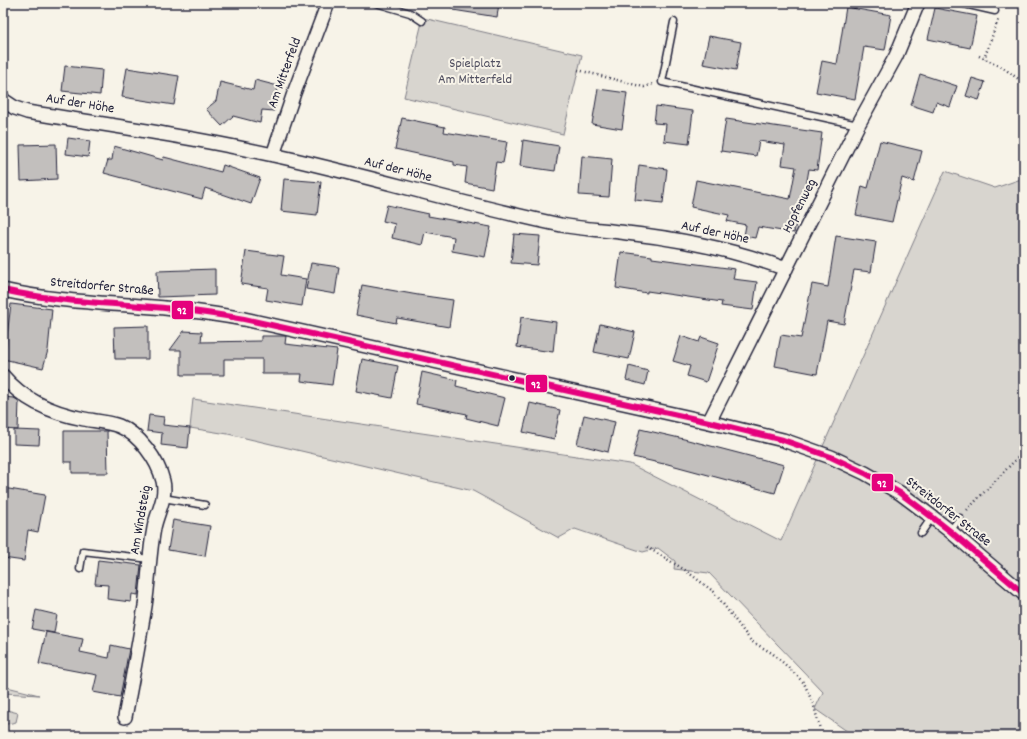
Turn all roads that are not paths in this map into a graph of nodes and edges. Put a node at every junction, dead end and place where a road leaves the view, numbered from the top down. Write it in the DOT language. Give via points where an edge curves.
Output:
graph roads {
  1 [pos="328,3"];
  2 [pos="376,3"];
  3 [pos="918,3"];
  4 [pos="960,3"];
  5 [pos="994,11"];
  6 [pos="422,21"];
  7 [pos="674,22"];
  8 [pos="3,100"];
  9 [pos="858,125"];
  10 [pos="273,155"];
  11 [pos="786,269"];
  12 [pos="3,290"];
  13 [pos="3,376"];
  14 [pos="709,422"];
  15 [pos="163,498"];
  16 [pos="205,505"];
  17 [pos="932,517"];
  18 [pos="960,518"];
  19 [pos="950,531"];
  20 [pos="921,533"];
  21 [pos="150,559"];
  22 [pos="80,569"];
  23 [pos="1024,594"];
  24 [pos="125,717"];
  1 -- 10 [label="street, Am Mitterfeld"];
  2 -- 6 [label="lane" via="410,13"];
  3 -- 9 [label="street, Hopfenweg" via="896,56"];
  4 -- 5 [label="lane"];
  7 -- 9 [label="lane" via="662,82"];
  8 -- 10 [label="street, Auf der Höhe" via="27,112"];
  9 -- 11 [label="street, Hopfenweg"];
  10 -- 11 [label="street, Auf der Höhe" via="484,208 561,225 691,243 741,254"];
  11 -- 14 [label="street, Hopfenweg"];
  12 -- 14 [label="street, Streitdorfer Straße" via="57,299 192,311 244,319"];
  13 -- 15 [label="street, Am Windsteig" via="27,398 47,409 117,425 128,430 138,438 157,466 163,481"];
  14 -- 17 [label="street, Streitdorfer Straße" via="783,440 831,457 900,493"];
  15 -- 16 [label="lane"];
  15 -- 21 [label="street, Am Windsteig" via="154,528"];
  17 -- 19 [label="street, Streitdorfer Straße"];
  17 -- 20 [label="lane"];
  18 -- 19 [label="lane"];
  19 -- 23 [label="street, Streitdorfer Straße"];
  21 -- 22 [label="lane" via="83,551"];
  21 -- 24 [label="street, Am Windsteig" via="145,607"];
}
